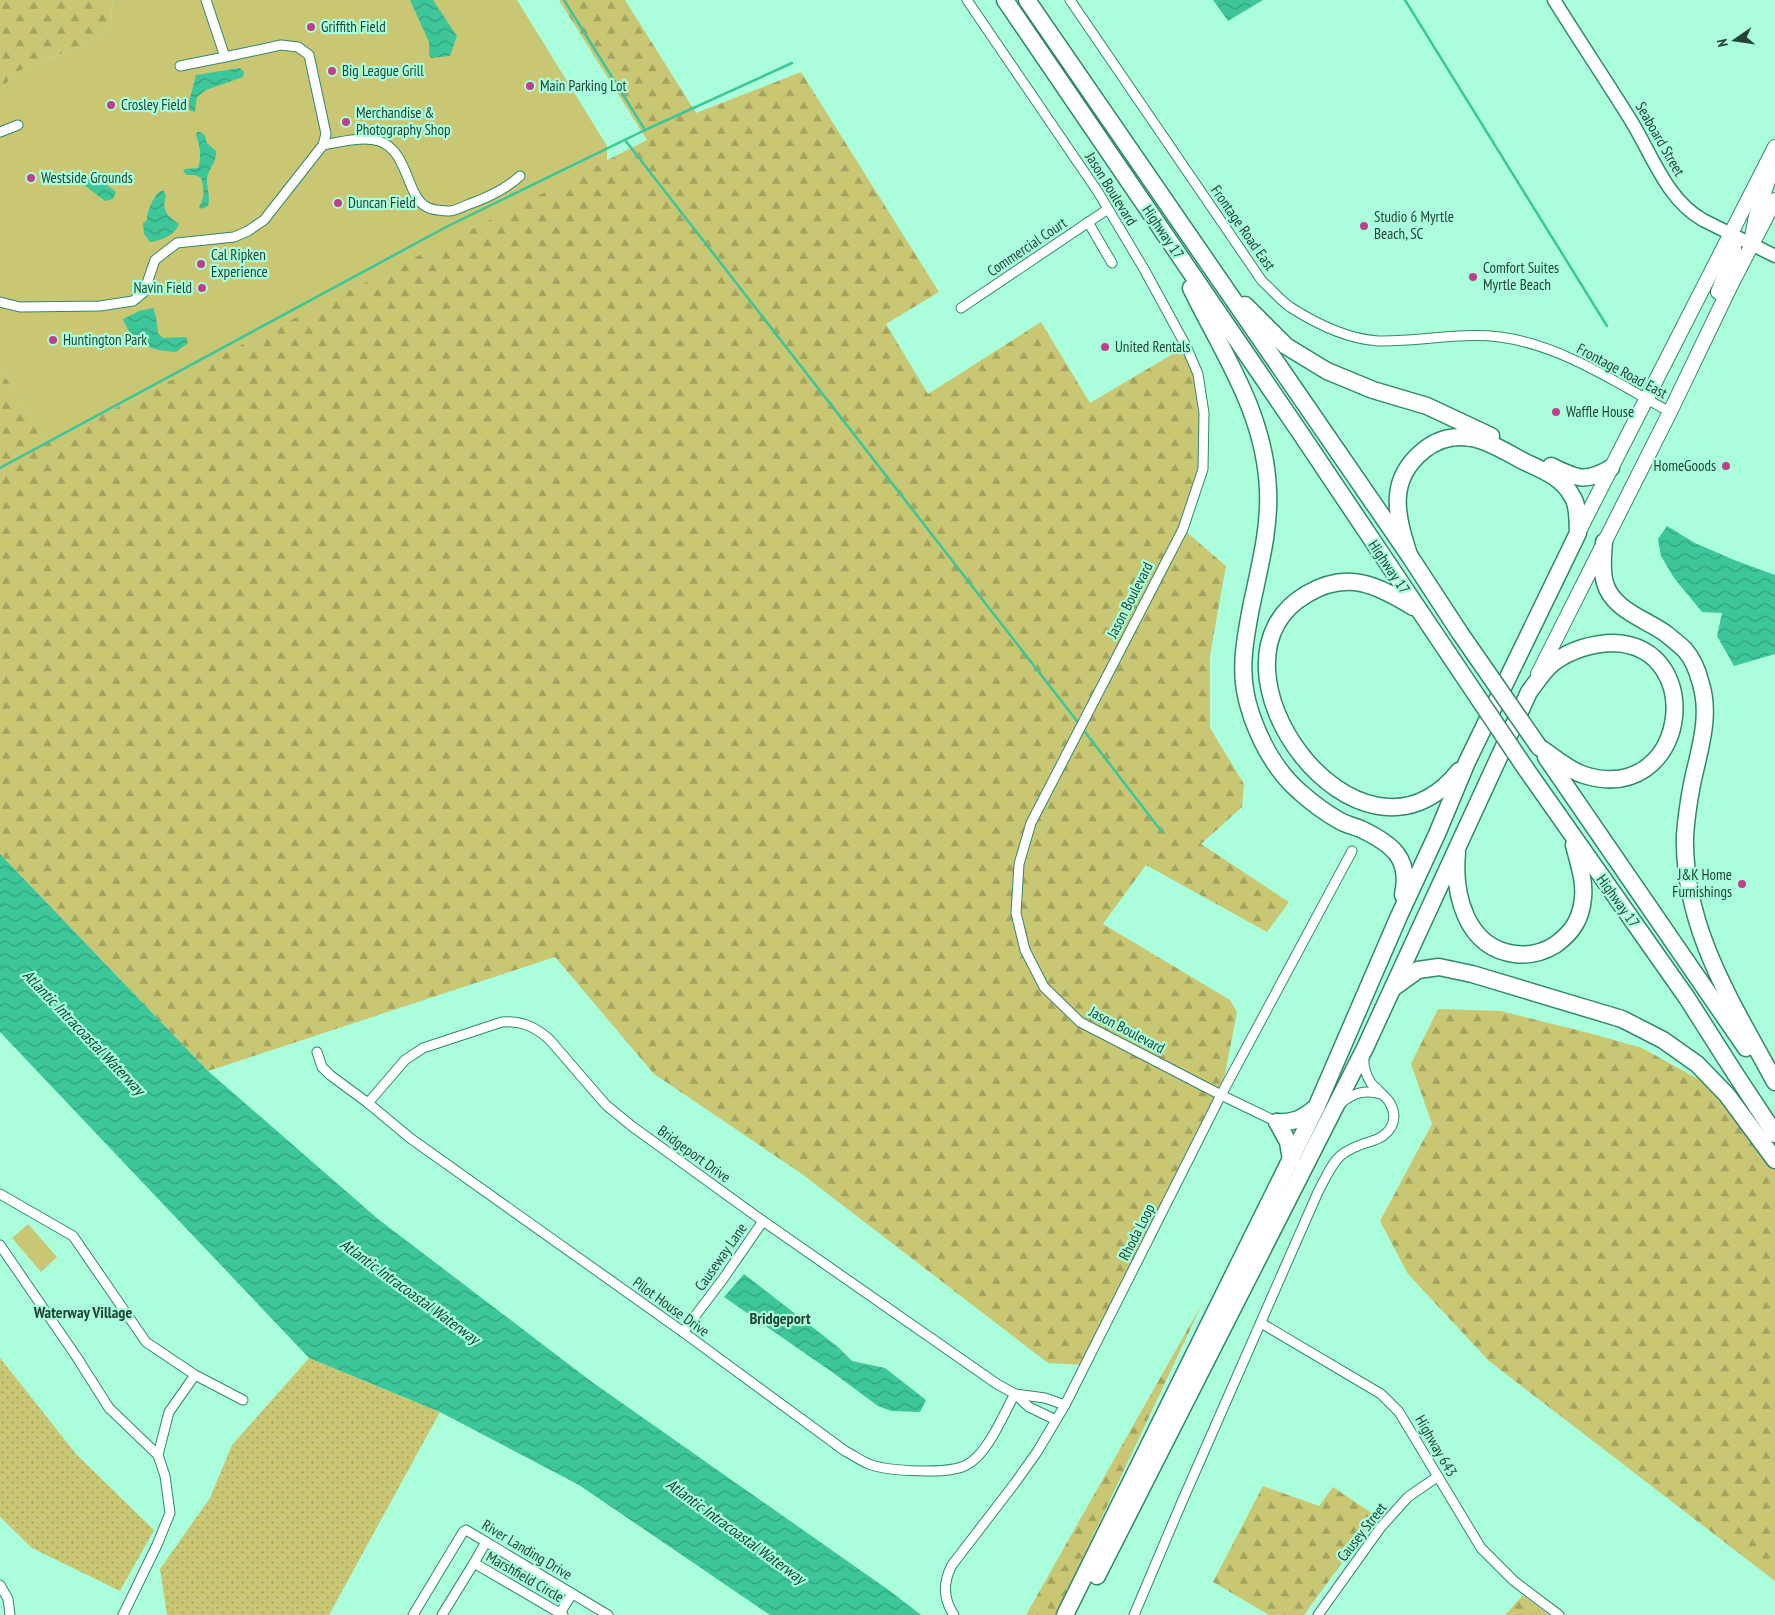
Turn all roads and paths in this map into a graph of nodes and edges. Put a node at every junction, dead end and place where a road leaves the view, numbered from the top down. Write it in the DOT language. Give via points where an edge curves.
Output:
graph roads {
  1 [pos="206,0"];
  2 [pos="967,0"];
  3 [pos="1005,0"];
  4 [pos="1027,0"];
  5 [pos="1070,0"];
  6 [pos="1554,0"];
  7 [pos="225,56"];
  8 [pos="180,66"];
  9 [pos="18,125"];
  10 [pos="0,132"];
  11 [pos="323,145"];
  12 [pos="1775,147"];
  13 [pos="1775,161"];
  14 [pos="520,176"];
  15 [pos="1775,200"];
  16 [pos="1108,209"];
  17 [pos="1088,222"];
  18 [pos="1730,234"];
  19 [pos="1169,240"];
  20 [pos="1753,245"];
  21 [pos="1775,256"];
  22 [pos="1112,263"];
  23 [pos="1217,277"];
  24 [pos="0,302"];
  25 [pos="961,308"];
  26 [pos="1698,353"];
  27 [pos="1646,399"];
  28 [pos="1670,412"];
  29 [pos="1611,468"];
  30 [pos="1578,533"];
  31 [pos="1604,542"];
  32 [pos="1408,554"];
  33 [pos="1418,610"];
  34 [pos="1529,692"];
  35 [pos="1539,746"];
  36 [pos="1467,762"];
  37 [pos="1572,836"];
  38 [pos="1459,842"];
  39 [pos="1352,852"];
  40 [pos="1399,916"];
  41 [pos="1391,989"];
  42 [pos="1365,1048"];
  43 [pos="317,1052"];
  44 [pos="1736,1076"];
  45 [pos="1775,1082"];
  46 [pos="1775,1090"];
  47 [pos="1221,1095"];
  48 [pos="1384,1096"];
  49 [pos="368,1104"];
  50 [pos="1316,1108"];
  51 [pos="1334,1109"];
  52 [pos="1775,1114"];
  53 [pos="1277,1122"];
  54 [pos="1775,1134"];
  55 [pos="1291,1160"];
  56 [pos="1775,1160"];
  57 [pos="0,1194"];
  58 [pos="763,1221"];
  59 [pos="0,1245"];
  60 [pos="1261,1323"];
  61 [pos="683,1332"];
  62 [pos="195,1375"];
  63 [pos="1015,1394"];
  64 [pos="243,1400"];
  65 [pos="1064,1405"];
  66 [pos="1056,1420"];
  67 [pos="158,1455"];
  68 [pos="1438,1477"];
  69 [pos="486,1542"];
  70 [pos="474,1563"];
  71 [pos="0,1585"];
  72 [pos="572,1594"];
  73 [pos="562,1614"];
  74 [pos="10,1615"];
  75 [pos="123,1615"];
  76 [pos="413,1615"];
  77 [pos="442,1615"];
  78 [pos="608,1615"];
  79 [pos="954,1615"];
  80 [pos="1065,1615"];
  81 [pos="1077,1615"];
  82 [pos="1134,1615"];
  83 [pos="1318,1615"];
  84 [pos="1558,1615"];
  1 -- 7 [label="street"];
  2 -- 16 [label="street, Jason Boulevard"];
  3 -- 19 [label="highway, Highway 17"];
  4 -- 23 [label="highway, Highway 17"];
  5 -- 27 [label="street, Frontage Road East" via="1262,281 1289,306 1324,326 1362,339 1474,336 1500,337 1531,344 1598,372"];
  6 -- 18 [label="street, Seaboard Street" via="1631,120 1666,184 1694,215"];
  7 -- 8 [label="street"];
  7 -- 11 [label="street" via="281,45 298,46 310,55 326,134"];
  9 -- 10 [label="street"];
  11 -- 14 [label="street" via="364,139 380,141 402,162 418,200 427,208 450,211 479,201 509,186"];
  11 -- 24 [label="street" via="264,220 234,237 177,243 155,260 144,292 132,301 100,306 20,308"];
  12 -- 18 [label="main road"];
  13 -- 20 [label="main road" via="1756,216"];
  15 -- 20 [label="main road"];
  16 -- 17 [label="street, Commercial Court"];
  16 -- 47 [label="street, Jason Boulevard" via="1149,277 1198,374 1204,413 1203,469 1183,529 1031,823 1018,864 1016,913 1025,950 1044,987 1080,1022"];
  17 -- 22 [label="street"];
  17 -- 25 [label="street, Commercial Court"];
  18 -- 20 [label="street, Seaboard Street"];
  18 -- 26 [label="main road" via="1734,245 1732,259"];
  18 -- 27 [label="main road"];
  19 -- 33 [label="highway, Highway 17"];
  19 -- 40 [label="highway" via="1242,386 1264,452 1268,490 1265,543 1244,644 1246,695 1253,720 1274,762 1298,791 1342,822 1389,846 1402,862 1406,883"];
  20 -- 21 [label="street, Seaboard Street"];
  20 -- 26 [label="main road"];
  23 -- 29 [label="highway" via="1286,346 1327,371 1373,390 1427,406 1571,476 1595,477"];
  23 -- 32 [label="highway, Highway 17"];
  26 -- 28 [label="main road"];
  27 -- 28 [label="street, Frontage Road East"];
  27 -- 29 [label="main road"];
  28 -- 31 [label="main road"];
  29 -- 30 [label="main road"];
  30 -- 32 [label="highway" via="1576,504 1559,479 1473,438 1458,437 1444,439 1428,448 1417,456 1402,477 1398,510"];
  30 -- 36 [label="highway"];
  31 -- 34 [label="main road"];
  31 -- 45 [label="highway" via="1602,568 1610,595 1686,651 1702,684 1705,719 1685,836 1694,914 1721,983"];
  32 -- 35 [label="highway, Highway 17, bridge"];
  33 -- 36 [label="highway" via="1389,593 1358,581 1335,582 1295,601 1271,638 1268,658 1270,686 1277,712 1286,732 1310,766 1349,797 1370,804 1409,805 1433,796 1450,783"];
  33 -- 37 [label="highway, Highway 17, bridge"];
  34 -- 35 [label="highway" via="1553,663 1579,648 1606,643 1625,644 1653,658 1672,686 1675,716 1667,746 1639,772 1612,779 1589,776 1570,768"];
  34 -- 38 [label="highway"];
  35 -- 46 [label="highway, Highway 17"];
  36 -- 40 [label="highway"];
  37 -- 38 [label="highway" via="1583,880 1580,914 1575,927 1563,939 1545,951 1527,955 1509,953 1492,946 1467,920 1457,886"];
  37 -- 44 [label="highway, Highway 17" via="1687,998"];
  38 -- 41 [label="highway"];
  39 -- 47 [label="street, Rhoda Loop"];
  40 -- 50 [label="highway"];
  41 -- 42 [label="highway"];
  41 -- 56 [label="highway" via="1418,970 1439,967 1622,1019 1663,1040 1697,1064 1727,1095"];
  42 -- 48 [label="street" via="1364,1067 1371,1082"];
  42 -- 51 [label="highway"];
  43 -- 49 [label="street, Pilot House Drive" via="322,1067"];
  44 -- 52 [label="highway"];
  44 -- 54 [label="highway, Highway 17"];
  47 -- 53 [label="street, Jason Boulevard"];
  47 -- 65 [label="street, Rhoda Loop"];
  48 -- 51 [label="street" via="1364,1091"];
  48 -- 60 [label="street" via="1393,1112 1389,1132 1337,1158 1318,1192"];
  49 -- 58 [label="street, Bridgeport Drive" via="405,1060 423,1048 502,1022 526,1024 549,1039 606,1105"];
  49 -- 61 [label="street, Pilot House Drive" via="410,1138"];
  50 -- 53 [label="highway" via="1302,1119 1290,1123"];
  50 -- 55 [label="highway"];
  51 -- 81 [label="highway"];
  53 -- 55 [label="highway" via="1288,1142"];
  55 -- 80 [label="highway"];
  57 -- 62 [label="street" via="73,1236 146,1342"];
  58 -- 61 [label="street, Causeway Lane"];
  58 -- 63 [label="street, Bridgeport Drive"];
  59 -- 67 [label="street" via="109,1408"];
  60 -- 68 [label="street, Highway 643" via="1381,1394 1399,1412"];
  60 -- 82 [label="street"];
  61 -- 63 [label="street, Pilot House Drive" via="845,1451 886,1469 946,1470 966,1465 985,1447"];
  62 -- 64 [label="street"];
  62 -- 67 [label="street" via="169,1412"];
  63 -- 65 [label="street, Bridgeport Drive" via="1045,1398"];
  63 -- 66 [label="street, Bridgeport Drive" via="1029,1407"];
  65 -- 66 [label="street, Rhoda Loop"];
  66 -- 79 [label="street, Rhoda Loop" via="1016,1483 952,1565 947,1577 946,1598"];
  67 -- 75 [label="street" via="165,1476 170,1513"];
  68 -- 83 [label="street, Causey Street" via="1408,1497 1381,1527"];
  68 -- 84 [label="street, Highway 643" via="1481,1548 1514,1581"];
  69 -- 70 [label="street"];
  69 -- 72 [label="street, River Landing Drive"];
  69 -- 76 [label="street, River Landing Drive" via="466,1530 463,1532"];
  70 -- 73 [label="street, Marshfield Circle"];
  70 -- 77 [label="street, Marshfield Circle"];
  71 -- 74 [label="street" via="8,1599"];
  72 -- 73 [label="street"];
  72 -- 78 [label="street, River Landing Drive"];
}
